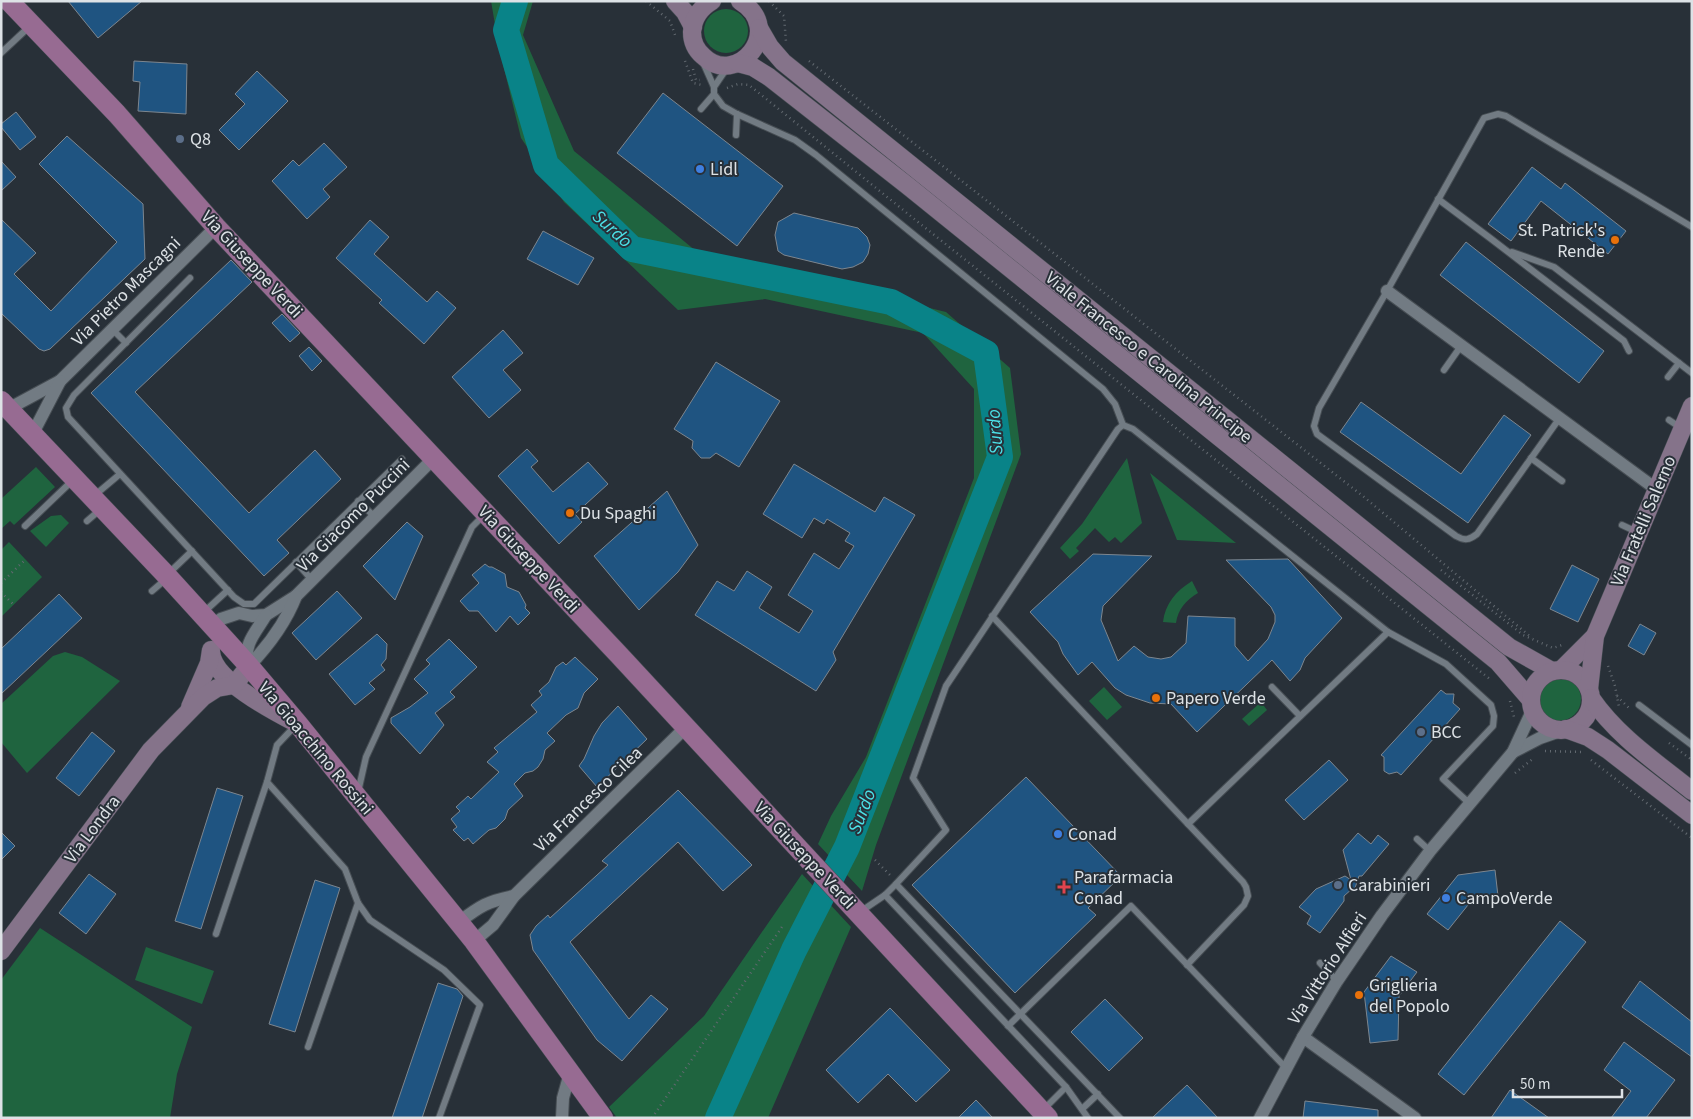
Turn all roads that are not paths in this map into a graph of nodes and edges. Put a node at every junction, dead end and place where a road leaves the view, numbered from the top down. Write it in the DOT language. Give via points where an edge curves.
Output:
graph roads {
  1 [pos="9,1"];
  2 [pos="675,1"];
  3 [pos="712,1"];
  4 [pos="740,1"];
  5 [pos="31,25"];
  6 [pos="693,27"];
  7 [pos="759,28"];
  8 [pos="698,52"];
  9 [pos="1,53"];
  10 [pos="734,64"];
  11 [pos="714,91"];
  12 [pos="701,109"];
  13 [pos="737,114"];
  14 [pos="736,135"];
  15 [pos="1438,199"];
  16 [pos="216,227"];
  17 [pos="1692,227"];
  18 [pos="1506,250"];
  19 [pos="190,278"];
  20 [pos="1387,291"];
  21 [pos="112,329"];
  22 [pos="126,343"];
  23 [pos="1461,346"];
  24 [pos="1629,351"];
  25 [pos="1679,363"];
  26 [pos="1444,370"];
  27 [pos="1692,373"];
  28 [pos="1668,376"];
  29 [pos="60,381"];
  30 [pos="5,405"];
  31 [pos="1692,406"];
  32 [pos="1559,419"];
  33 [pos="1123,425"];
  34 [pos="32,435"];
  35 [pos="434,458"];
  36 [pos="1531,458"];
  37 [pos="402,459"];
  38 [pos="120,474"];
  39 [pos="74,479"];
  40 [pos="1562,481"];
  41 [pos="1656,489"];
  42 [pos="358,501"];
  43 [pos="94,509"];
  44 [pos="486,513"];
  45 [pos="375,517"];
  46 [pos="25,526"];
  47 [pos="192,551"];
  48 [pos="296,562"];
  49 [pos="167,576"];
  50 [pos="312,580"];
  51 [pos="228,590"];
  52 [pos="152,591"];
  53 [pos="296,596"];
  54 [pos="266,615"];
  55 [pos="992,616"];
  56 [pos="207,620"];
  57 [pos="1388,632"];
  58 [pos="1595,636"];
  59 [pos="210,652"];
  60 [pos="249,666"];
  61 [pos="1557,671"];
  62 [pos="234,685"];
  63 [pos="1272,687"];
  64 [pos="1590,694"];
  65 [pos="1638,704"];
  66 [pos="1532,705"];
  67 [pos="188,712"];
  68 [pos="1300,716"];
  69 [pos="298,724"];
  70 [pos="686,727"];
  71 [pos="1566,729"];
  72 [pos="1692,745"];
  73 [pos="1513,752"];
  74 [pos="267,782"];
  75 [pos="1692,791"];
  76 [pos="357,796"];
  77 [pos="1469,803"];
  78 [pos="1692,815"];
  79 [pos="1188,824"];
  80 [pos="1417,839"];
  81 [pos="1430,851"];
  82 [pos="897,883"];
  83 [pos="885,895"];
  84 [pos="514,896"];
  85 [pos="358,903"];
  86 [pos="859,913"];
  87 [pos="459,922"];
  88 [pos="216,934"];
  89 [pos="474,942"];
  90 [pos="4,944"];
  91 [pos="1320,963"];
  92 [pos="1187,965"];
  93 [pos="1337,980"];
  94 [pos="1021,1014"];
  95 [pos="1008,1026"];
  96 [pos="1302,1037"];
  97 [pos="308,1047"];
  98 [pos="1286,1068"];
  99 [pos="570,1073"];
  100 [pos="1066,1087"];
  101 [pos="1098,1094"];
  102 [pos="1082,1109"];
  103 [pos="1044,1114"];
  104 [pos="602,1115"];
  105 [pos="439,1118"];
  106 [pos="562,1118"];
  107 [pos="1088,1118"];
  108 [pos="1120,1118"];
  109 [pos="1260,1118"];
  110 [pos="1416,1118"];
  1 -- 5 [label="main road, Via Giuseppe Verdi"];
  2 -- 6 [label="street" via="686,12"];
  3 -- 6 [label="street" via="700,11"];
  4 -- 7 [label="street, Viale Francesco e Carolina Principe" via="753,12"];
  5 -- 9 [label="lane"];
  5 -- 16 [label="main road, Via Giuseppe Verdi" via="117,114"];
  6 -- 8 [label="street"];
  7 -- 10 [label="street" via="752,53"];
  7 -- 61 [label="street, Viale Francesco e Carolina Principe" via="770,47 791,68 1509,647"];
  8 -- 10 [label="street, Viale Francesco e Carolina Principe" via="712,62"];
  8 -- 11 [label="lane"];
  10 -- 11 [label="lane"];
  10 -- 66 [label="street, Viale Francesco e Carolina Principe" via="753,67 769,77 908,186 1498,662"];
  11 -- 12 [label="lane"];
  11 -- 13 [label="lane" via="723,106"];
  13 -- 14 [label="lane"];
  13 -- 33 [label="lane" via="778,131 816,155 1103,389 1115,404"];
  15 -- 17 [label="lane" via="1484,118 1498,114"];
  15 -- 18 [label="lane"];
  15 -- 20 [label="lane"];
  16 -- 21 [label="street, Via Pietro Mascagni"];
  16 -- 35 [label="main road, Via Giuseppe Verdi"];
  18 -- 24 [label="lane" via="1624,341"];
  18 -- 25 [label="lane" via="1554,267"];
  19 -- 22 [label="lane"];
  20 -- 23 [label="street"];
  20 -- 36 [label="lane" via="1319,408 1314,426 1317,434 1463,540 1477,534"];
  21 -- 22 [label="lane"];
  21 -- 29 [label="street, Via Pietro Mascagni"];
  22 -- 38 [label="lane" via="66,408 68,417"];
  23 -- 26 [label="lane"];
  23 -- 32 [label="street"];
  25 -- 27 [label="lane"];
  25 -- 28 [label="lane"];
  29 -- 30 [label="street, Via Pietro Mascagni"];
  29 -- 34 [label="street, Via Pietro Mascagni"];
  30 -- 34 [label="main road, Via Gioacchino Rossini"];
  31 -- 41 [label="street, Via Fratelli Salerno" via="1676,425"];
  32 -- 36 [label="lane"];
  32 -- 41 [label="street"];
  33 -- 55 [label="lane" via="1112,435"];
  33 -- 57 [label="lane" via="1137,432"];
  34 -- 39 [label="main road, Via Gioacchino Rossini"];
  35 -- 44 [label="main road, Via Giuseppe Verdi"];
  35 -- 45 [label="street, Via Giacomo Puccini"];
  36 -- 40 [label="lane"];
  37 -- 42 [label="lane"];
  38 -- 43 [label="lane"];
  38 -- 47 [label="lane"];
  39 -- 43 [label="main road, Via Gioacchino Rossini"];
  39 -- 46 [label="lane"];
  41 -- 58 [label="street, Via Fratelli Salerno" via="1630,529"];
  42 -- 45 [label="lane"];
  42 -- 48 [label="lane"];
  43 -- 49 [label="main road, Via Gioacchino Rossini"];
  44 -- 70 [label="main road, Via Giuseppe Verdi"];
  44 -- 76 [label="lane" via="472,527 366,757"];
  45 -- 50 [label="street, Via Giacomo Puccini"];
  47 -- 49 [label="lane"];
  47 -- 51 [label="lane"];
  48 -- 50 [label="lane"];
  48 -- 51 [label="lane" via="254,604 244,604"];
  49 -- 52 [label="lane"];
  49 -- 56 [label="main road, Via Gioacchino Rossini"];
  50 -- 53 [label="street, Via Giacomo Puccini"];
  51 -- 56 [label="lane"];
  53 -- 54 [label="street, Via Giacomo Puccini"];
  53 -- 60 [label="street, Via Giacomo Puccini" via="270,641"];
  54 -- 56 [label="street" via="239,613"];
  54 -- 60 [label="street, Via Giacomo Puccini" via="247,647"];
  55 -- 79 [label="lane"];
  55 -- 82 [label="lane" via="946,686 913,774 915,783 946,830"];
  56 -- 59 [label="street, Via Londra" via="213,644"];
  56 -- 60 [label="main road, Via Gioacchino Rossini"];
  57 -- 68 [label="lane"];
  57 -- 77 [label="lane" via="1446,664 1491,706 1493,726 1444,779"];
  58 -- 61 [label="street, Via Fratelli Salerno"];
  58 -- 64 [label="street, Via Fratelli Salerno"];
  59 -- 62 [label="street" via="211,659"];
  59 -- 67 [label="street, Via Londra" via="209,663"];
  60 -- 62 [label="street"];
  60 -- 69 [label="main road, Via Gioacchino Rossini"];
  61 -- 64 [label="street, Viale Francesco e Carolina Principe" via="1577,675"];
  61 -- 66 [label="street" via="1537,682"];
  62 -- 67 [label="street, Via Londra" via="217,688"];
  62 -- 69 [label="street" via="269,710"];
  63 -- 68 [label="lane"];
  64 -- 71 [label="street" via="1590,708 1586,715 1574,727"];
  64 -- 75 [label="street, Viale Francesco e Carolina Principe" via="1603,716 1621,734"];
  65 -- 72 [label="lane"];
  66 -- 71 [label="street, Viale Francesco e Carolina Principe" via="1543,724"];
  66 -- 73 [label="street, Via Vittorio Alfieri"];
  67 -- 90 [label="street, Via Londra" via="151,750"];
  68 -- 79 [label="lane"];
  69 -- 74 [label="lane" via="277,745"];
  69 -- 76 [label="main road, Via Gioacchino Rossini"];
  70 -- 84 [label="street, Via Francesco Cilea"];
  70 -- 86 [label="main road, Via Giuseppe Verdi"];
  71 -- 73 [label="street, Via Vittorio Alfieri"];
  71 -- 78 [label="street, Viale Francesco e Carolina Principe" via="1588,737 1608,750"];
  73 -- 77 [label="street, Via Vittorio Alfieri"];
  74 -- 85 [label="lane" via="345,869"];
  74 -- 88 [label="lane"];
  76 -- 87 [label="main road, Via Gioacchino Rossini"];
  77 -- 81 [label="street, Via Vittorio Alfieri"];
  79 -- 92 [label="lane" via="1244,882 1248,896 1240,910"];
  80 -- 81 [label="lane"];
  81 -- 93 [label="street, Via Vittorio Alfieri"];
  82 -- 83 [label="lane"];
  82 -- 94 [label="lane"];
  83 -- 86 [label="lane"];
  83 -- 95 [label="lane"];
  84 -- 87 [label="street" via="492,900"];
  84 -- 89 [label="street, Via Francesco Cilea" via="493,925"];
  85 -- 97 [label="lane"];
  85 -- 105 [label="lane" via="370,920 444,970 480,1005"];
  86 -- 103 [label="main road, Via Giuseppe Verdi"];
  87 -- 89 [label="main road, Via Gioacchino Rossini"];
  89 -- 99 [label="main road, Via Gioacchino Rossini"];
  91 -- 93 [label="lane"];
  92 -- 94 [label="lane" via="1131,906"];
  92 -- 98 [label="lane"];
  93 -- 96 [label="street, Via Vittorio Alfieri"];
  94 -- 95 [label="lane"];
  94 -- 101 [label="lane"];
  95 -- 100 [label="lane"];
  96 -- 98 [label="street, Via Vittorio Alfieri"];
  96 -- 110 [label="street"];
  98 -- 109 [label="street, Via Vittorio Alfieri"];
  99 -- 104 [label="main road, Via Gioacchino Rossini"];
  99 -- 106 [label="street" via="563,1098"];
  100 -- 102 [label="lane"];
  100 -- 103 [label="lane"];
  101 -- 102 [label="lane"];
  101 -- 108 [label="lane"];
  102 -- 107 [label="lane"];
}
